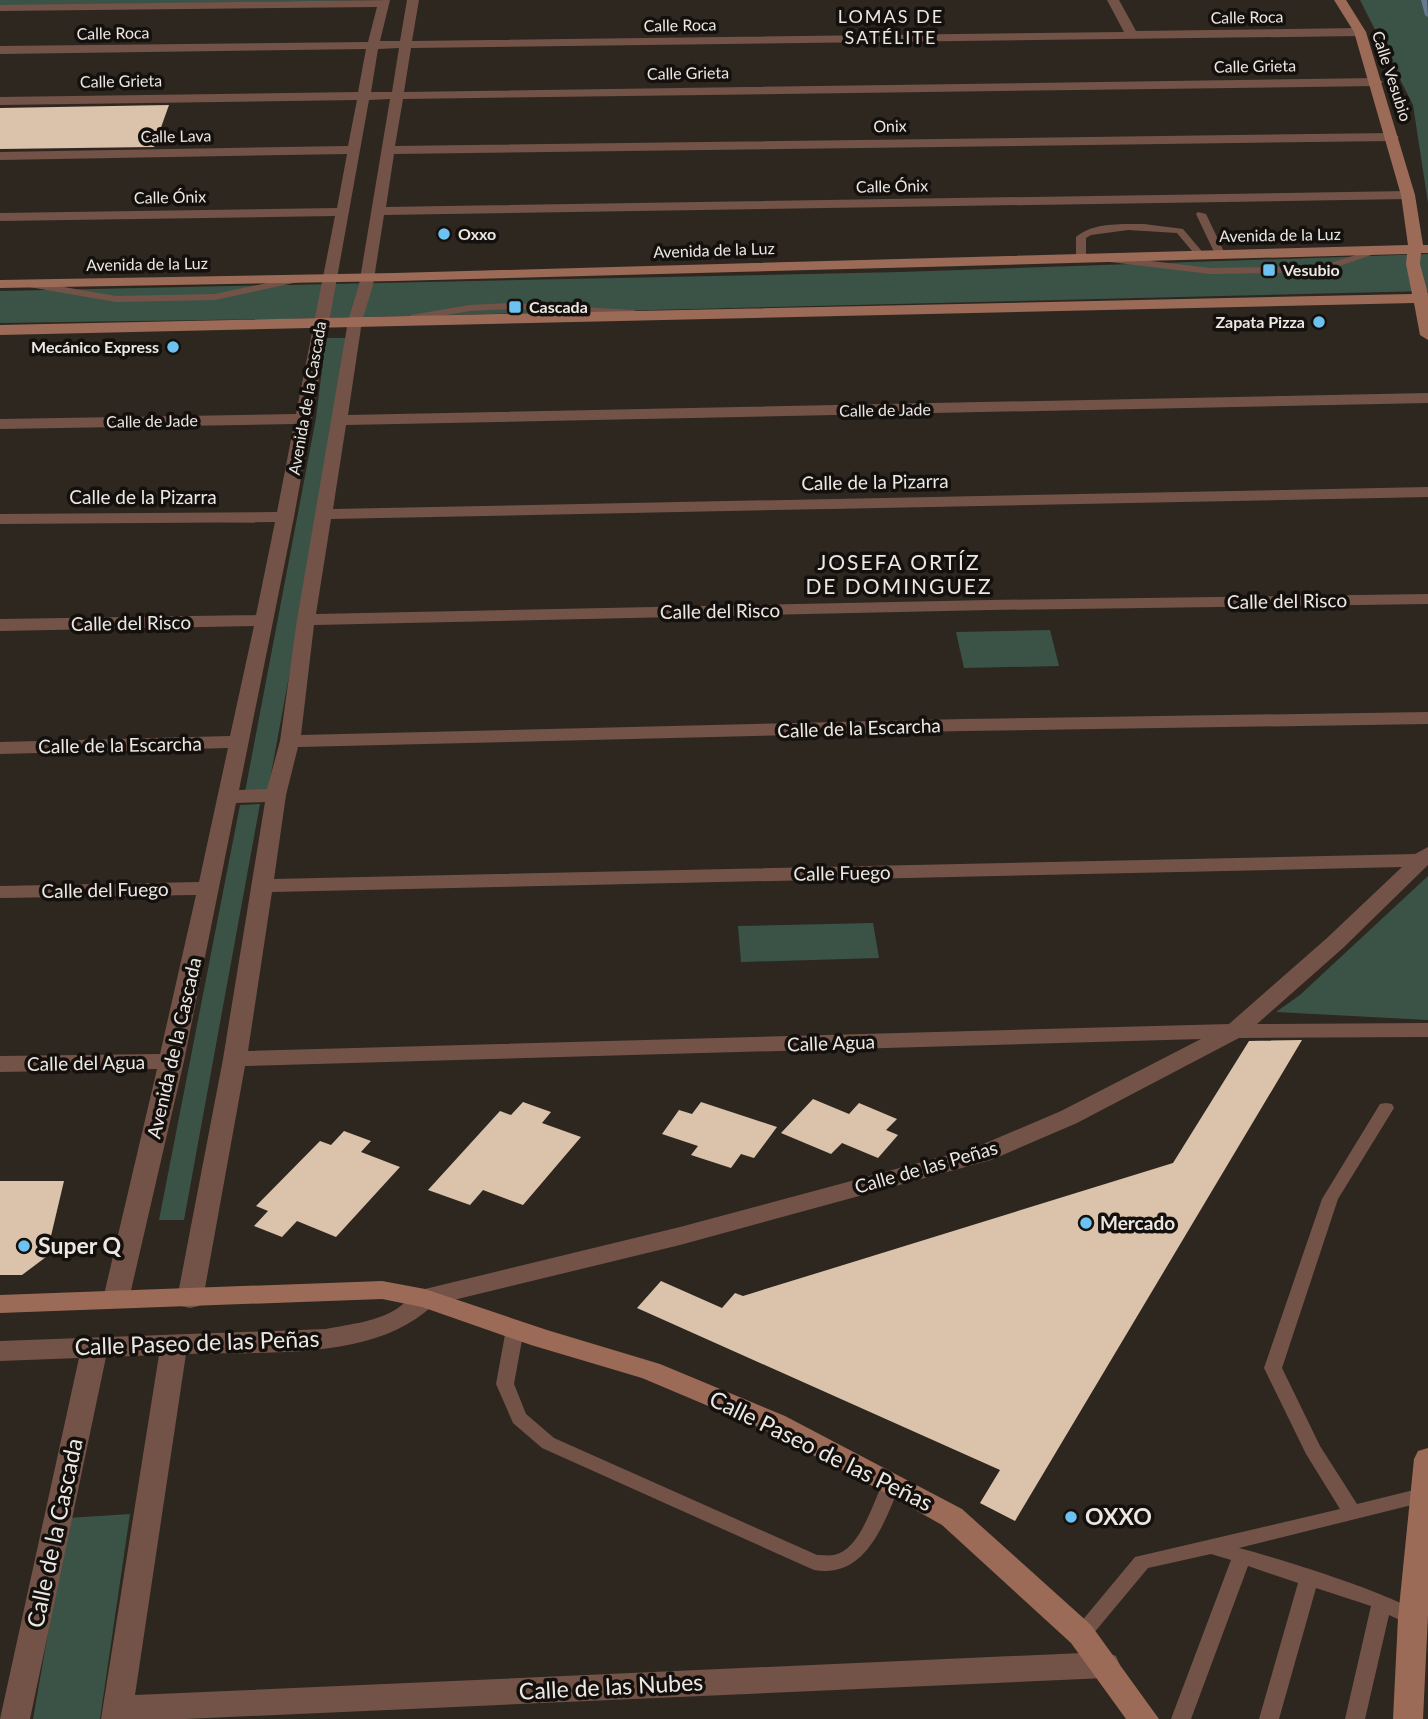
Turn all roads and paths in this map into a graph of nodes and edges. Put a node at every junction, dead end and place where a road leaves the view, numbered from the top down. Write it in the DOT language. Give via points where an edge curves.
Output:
graph roads {
  1 [pos="413,0"];
  2 [pos="1113,0"];
  3 [pos="1340,0"];
  4 [pos="384,1"];
  5 [pos="0,8"];
  6 [pos="1360,32"];
  7 [pos="1132,35"];
  8 [pos="373,45"];
  9 [pos="406,45"];
  10 [pos="0,50"];
  11 [pos="1377,82"];
  12 [pos="364,95"];
  13 [pos="397,95"];
  14 [pos="0,101"];
  15 [pos="1393,137"];
  16 [pos="353,150"];
  17 [pos="388,150"];
  18 [pos="0,156"];
  19 [pos="1408,195"];
  20 [pos="377,211"];
  21 [pos="341,212"];
  22 [pos="1200,214"];
  23 [pos="0,217"];
  24 [pos="1381,250"];
  25 [pos="1220,254"];
  26 [pos="1418,254"];
  27 [pos="1200,255"];
  28 [pos="1088,257"];
  29 [pos="0,284"];
  30 [pos="327,286"];
  31 [pos="365,286"];
  32 [pos="1422,295"];
  33 [pos="355,321"];
  34 [pos="320,322"];
  35 [pos="0,330"];
  36 [pos="1428,335"];
  37 [pos="1428,398"];
  38 [pos="303,419"];
  39 [pos="341,420"];
  40 [pos="0,424"];
  41 [pos="1428,492"];
  42 [pos="324,514"];
  43 [pos="285,517"];
  44 [pos="0,519"];
  45 [pos="1428,599"];
  46 [pos="262,620"];
  47 [pos="306,620"];
  48 [pos="0,625"];
  49 [pos="1428,718"];
  50 [pos="290,741"];
  51 [pos="239,742"];
  52 [pos="0,748"];
  53 [pos="276,795"];
  54 [pos="229,797"];
  55 [pos="1426,856"];
  56 [pos="261,886"];
  57 [pos="209,888"];
  58 [pos="0,892"];
  59 [pos="1428,1030"];
  60 [pos="1235,1031"];
  61 [pos="235,1059"];
  62 [pos="172,1061"];
  63 [pos="0,1064"];
  64 [pos="1386,1108"];
  65 [pos="425,1298"];
  66 [pos="116,1299"];
  67 [pos="190,1299"];
  68 [pos="0,1304"];
  69 [pos="515,1329"];
  70 [pos="174,1344"];
  71 [pos="95,1347"];
  72 [pos="0,1351"];
  73 [pos="1428,1459"];
  74 [pos="892,1483"];
  75 [pos="1426,1494"];
  76 [pos="1352,1512"];
  77 [pos="1212,1546"];
  78 [pos="1242,1556"];
  79 [pos="1309,1578"];
  80 [pos="1382,1602"];
  81 [pos="1413,1618"];
  82 [pos="1081,1634"];
  83 [pos="1105,1665"];
  84 [pos="117,1714"];
  85 [pos="15,1719"];
  86 [pos="1144,1719"];
  87 [pos="1181,1719"];
  88 [pos="1269,1719"];
  89 [pos="1355,1719"];
  90 [pos="1408,1719"];
  1 -- 9 [label="street, Avenida de la Cascada"];
  2 -- 7 [label="street"];
  3 -- 6 [label="main road, Calle Vesubio"];
  4 -- 5 [label="street"];
  4 -- 8 [label="street, Avenida de la Cascada"];
  6 -- 7 [label="street, Calle Roca"];
  6 -- 11 [label="main road, Calle Vesubio"];
  7 -- 9 [label="street, Calle Roca"];
  8 -- 9 [label="street, Calle Roca"];
  8 -- 10 [label="street, Calle Roca"];
  8 -- 12 [label="street, Avenida de la Cascada"];
  9 -- 13 [label="street, Avenida de la Cascada"];
  11 -- 13 [label="street, Calle Grieta"];
  11 -- 15 [label="main road, Calle Vesubio"];
  12 -- 13 [label="street, Calle Grieta"];
  12 -- 14 [label="street, Calle Grieta"];
  12 -- 16 [label="street, Avenida de la Cascada"];
  13 -- 17 [label="street, Avenida de la Cascada"];
  15 -- 17 [label="street, Onix"];
  15 -- 19 [label="main road, Calle Vesubio"];
  16 -- 18 [label="street, Calle Lava"];
  16 -- 21 [label="street, Avenida de la Cascada"];
  17 -- 20 [label="street, Avenida de la Cascada"];
  19 -- 20 [label="street, Calle Ónix"];
  19 -- 26 [label="main road, Calle Vesubio"];
  20 -- 31 [label="street, Avenida de la Cascada"];
  21 -- 23 [label="street, Calle Ónix"];
  21 -- 30 [label="street, Avenida de la Cascada"];
  22 -- 25 [label="lane"];
  24 -- 25 [label="main road, Avenida de la Luz"];
  24 -- 26 [label="main road, Avenida de la Luz"];
  24 -- 28 [label="lane" via="1322,268 1295,269 1210,271"];
  25 -- 27 [label="main road, Avenida de la Luz"];
  26 -- 32 [label="main road, Calle Vesubio"];
  27 -- 28 [label="main road, Avenida de la Luz"];
  27 -- 28 [label="lane" via="1180,231 1163,228 1091,230 1081,237"];
  28 -- 31 [label="main road, Avenida de la Luz"];
  29 -- 30 [label="main road, Avenida de la Luz" via="305,278"];
  30 -- 31 [label="main road, Avenida de la Luz"];
  30 -- 34 [label="street, Avenida de la Cascada"];
  31 -- 33 [label="street, Avenida de la Cascada"];
  32 -- 33 [label="main road"];
  32 -- 36 [label="main road, Calle Vesubio"];
  33 -- 34 [label="main road"];
  33 -- 39 [label="street, Avenida de la Cascada"];
  34 -- 35 [label="main road"];
  34 -- 38 [label="street, Avenida de la Cascada"];
  37 -- 39 [label="street, Calle de Jade"];
  38 -- 40 [label="street, Calle de Jade"];
  38 -- 43 [label="street, Avenida de la Cascada"];
  39 -- 42 [label="street, Avenida de la Cascada"];
  41 -- 42 [label="street, Calle de la Pizarra"];
  42 -- 47 [label="street, Avenida de la Cascada"];
  43 -- 44 [label="street, Calle de la Pizarra"];
  43 -- 46 [label="street, Avenida de la Cascada"];
  45 -- 47 [label="street, Calle del Risco"];
  46 -- 48 [label="street, Calle del Risco"];
  46 -- 51 [label="street, Avenida de la Cascada"];
  47 -- 50 [label="street, Avenida de la Cascada"];
  49 -- 50 [label="street, Calle de la Escarcha"];
  50 -- 53 [label="street, Avenida de la Cascada"];
  51 -- 52 [label="street, Calle de la Escarcha"];
  51 -- 54 [label="street, Avenida de la Cascada"];
  53 -- 54 [label="street"];
  53 -- 56 [label="street, Avenida de la Cascada"];
  54 -- 57 [label="street, Avenida de la Cascada"];
  55 -- 56 [label="street, Calle Fuego"];
  55 -- 60 [label="street, Calle de las Peñas"];
  56 -- 61 [label="street, Avenida de la Cascada"];
  57 -- 58 [label="street, Calle del Fuego"];
  57 -- 62 [label="street, Avenida de la Cascada"];
  59 -- 60 [label="street, Calle Agua"];
  60 -- 61 [label="street, Calle Agua"];
  60 -- 65 [label="street, Calle de las Peñas" via="1069,1117 982,1154 680,1236"];
  61 -- 67 [label="street, Avenida de la Cascada"];
  62 -- 63 [label="street, Calle del Agua"];
  62 -- 66 [label="street, Avenida de la Cascada"];
  64 -- 76 [label="lane" via="1330,1199 1273,1368 1313,1449"];
  65 -- 67 [label="main road, Calle Paseo de las Peñas" via="382,1290"];
  65 -- 69 [label="main road, Calle Paseo de las Peñas"];
  65 -- 70 [label="street, Calle Paseo de las Peñas" via="407,1315 382,1328 326,1339"];
  66 -- 67 [label="main road, Calle Paseo de las Peñas"];
  66 -- 68 [label="main road, Calle Paseo de las Peñas"];
  69 -- 74 [label="main road, Calle Paseo de las Peñas" via="651,1371 775,1423"];
  69 -- 74 [label="lane" via="505,1384 519,1418 548,1443 791,1553 818,1563 842,1562 860,1549"];
  70 -- 71 [label="street, Calle Paseo de las Peñas"];
  70 -- 84 [label="street"];
  71 -- 72 [label="street, Calle Paseo de las Peñas"];
  71 -- 85 [label="street, Calle de la Cascada"];
  73 -- 75 [label="main road"];
  74 -- 82 [label="main road, Calle Paseo de las Peñas" via="952,1517"];
  75 -- 76 [label="lane"];
  75 -- 81 [label="main road"];
  76 -- 77 [label="lane"];
  77 -- 78 [label="lane"];
  77 -- 82 [label="lane" via="1142,1562"];
  78 -- 79 [label="lane"];
  78 -- 87 [label="lane"];
  79 -- 80 [label="lane"];
  79 -- 88 [label="lane"];
  80 -- 81 [label="lane"];
  80 -- 89 [label="lane"];
  81 -- 90 [label="main road"];
  82 -- 83 [label="main road, Calle Paseo de las Peñas"];
  83 -- 84 [label="street, Calle de las Nubes"];
  83 -- 86 [label="main road, Calle Paseo de las Peñas"];
}
